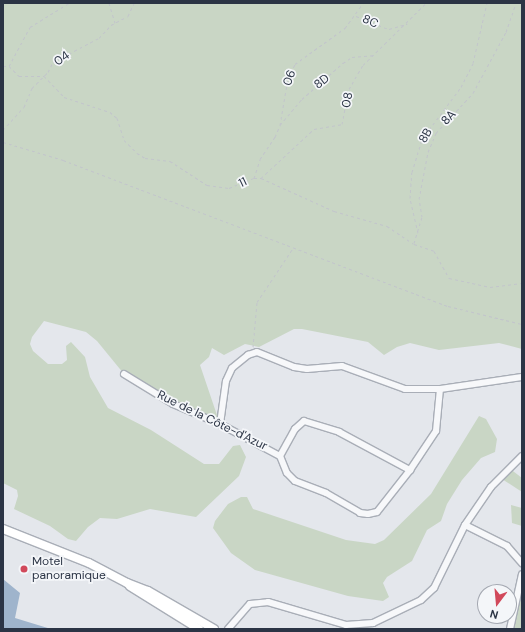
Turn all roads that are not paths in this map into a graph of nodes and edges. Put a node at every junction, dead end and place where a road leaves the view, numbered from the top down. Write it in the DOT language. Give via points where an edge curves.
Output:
graph roads {
  1 [pos="124,374"];
  2 [pos="522,377"];
  3 [pos="440,389"];
  4 [pos="220,424"];
  5 [pos="280,456"];
  6 [pos="522,456"];
  7 [pos="410,470"];
  8 [pos="465,525"];
  9 [pos="3,529"];
  10 [pos="522,563"];
  11 [pos="522,574"];
  12 [pos="127,583"];
  13 [pos="199,629"];
  14 [pos="214,629"];
  15 [pos="228,629"];
  16 [pos="510,629"];
  1 -- 4 [label="street, Rue de la Côte-d'Azur" via="173,404"];
  2 -- 3 [label="street"];
  3 -- 4 [label="street" via="405,389 342,366 307,369 255,353 232,368 226,381"];
  3 -- 7 [label="street, Rue de la Côte-d'Azur" via="436,431"];
  4 -- 5 [label="street, Rue de la Côte-d'Azur"];
  5 -- 7 [label="street" via="295,428 304,421 339,432"];
  5 -- 7 [label="street, Rue de la Côte-d'Azur" via="287,473 295,481 326,493 360,513 368,514 377,512"];
  6 -- 8 [label="street" via="498,477"];
  8 -- 10 [label="street" via="507,546"];
  8 -- 15 [label="street" via="434,588 403,611 373,623 346,625 268,602 250,604"];
  9 -- 12 [label="main road" via="71,554"];
  11 -- 16 [label="street"];
  12 -- 13 [label="main road" via="140,594"];
  12 -- 14 [label="main road" via="148,591"];
}
